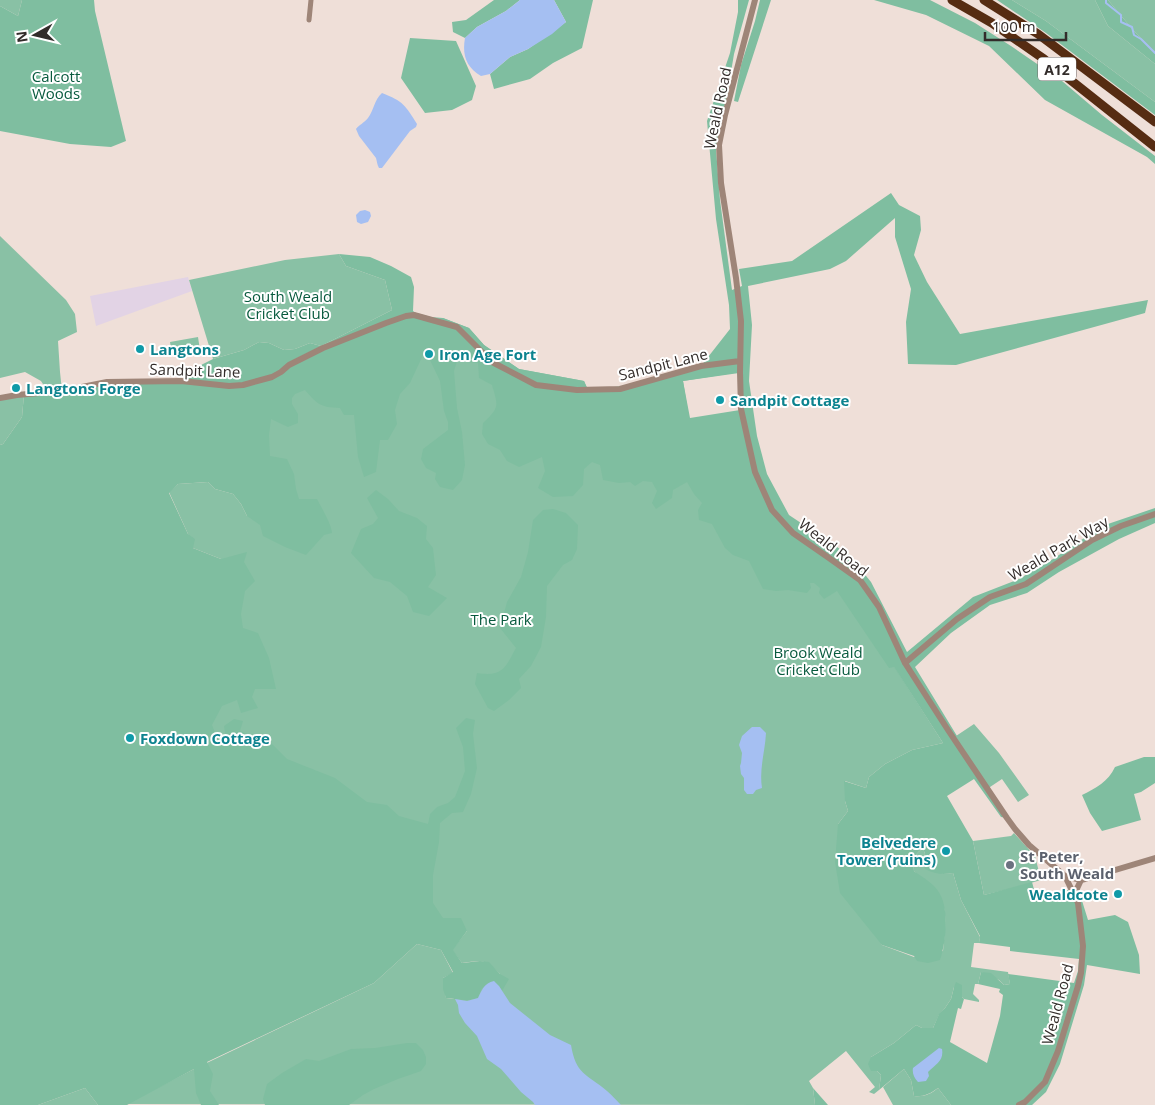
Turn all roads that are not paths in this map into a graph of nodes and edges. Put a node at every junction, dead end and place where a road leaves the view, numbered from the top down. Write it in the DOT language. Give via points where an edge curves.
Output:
graph roads {
  1 [pos="311,0"];
  2 [pos="755,0"];
  3 [pos="952,0"];
  4 [pos="984,0"];
  5 [pos="309,20"];
  6 [pos="1155,122"];
  7 [pos="1155,147"];
  8 [pos="740,361"];
  9 [pos="0,398"];
  10 [pos="1155,514"];
  11 [pos="905,663"];
  12 [pos="1155,858"];
  13 [pos="1065,876"];
  14 [pos="1081,880"];
  15 [pos="1074,895"];
  16 [pos="1019,1105"];
  1 -- 5 [label="street"];
  2 -- 8 [label="street, Weald Road" via="719,145 721,183 741,321"];
  3 -- 7 [label="highway, A12" via="1044,59"];
  4 -- 6 [label="highway, A12" via="1043,38"];
  8 -- 9 [label="street, Sandpit Lane" via="701,366 620,389 577,390 536,385 492,362 457,327 414,315 323,348 272,377 242,385 181,381 107,382"];
  8 -- 11 [label="street, Weald Road" via="745,432 755,472 772,510 793,534 860,580 879,607"];
  10 -- 11 [label="street, Weald Park Way" via="1092,540 1026,584 990,597 956,619"];
  11 -- 13 [label="street, Weald Road" via="1015,829"];
  12 -- 14 [label="street"];
  13 -- 14 [label="street"];
  13 -- 15 [label="street, Weald Road"];
  14 -- 15 [label="street"];
  15 -- 16 [label="street, Weald Road" via="1078,903 1083,946 1078,986 1045,1082"];
}
